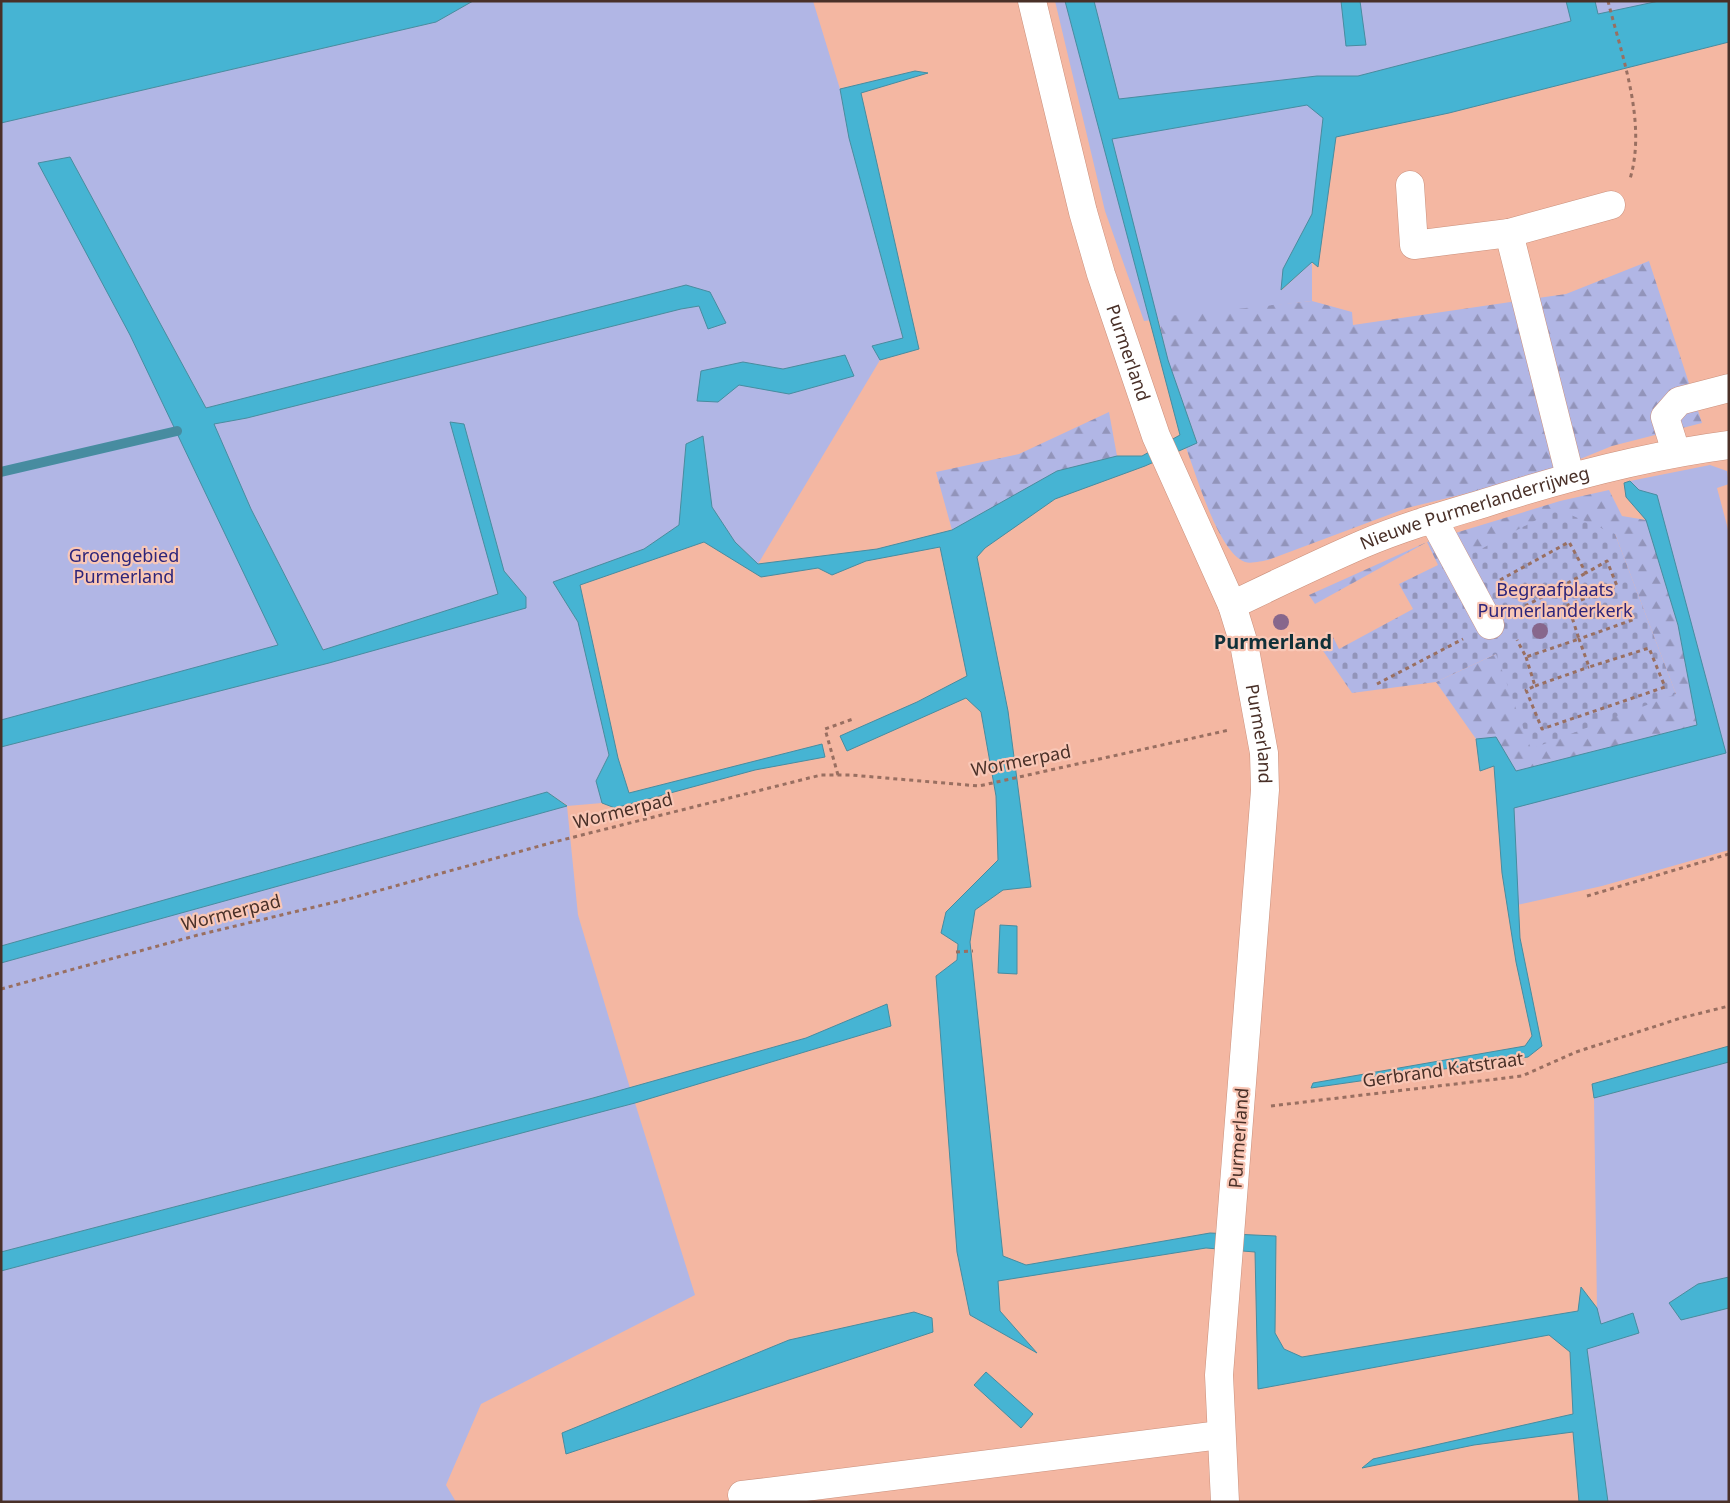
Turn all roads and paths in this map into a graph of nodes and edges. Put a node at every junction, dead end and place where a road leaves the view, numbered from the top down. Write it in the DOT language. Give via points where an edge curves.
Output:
graph roads {
  1 [pos="1032,1"];
  2 [pos="1608,1"];
  3 [pos="1410,185"];
  4 [pos="1611,205"];
  5 [pos="1509,233"];
  6 [pos="1729,388"];
  7 [pos="1729,445"];
  8 [pos="1676,452"];
  9 [pos="1570,476"];
  10 [pos="1432,519"];
  11 [pos="1586,573"];
  12 [pos="1473,595"];
  13 [pos="1232,606"];
  14 [pos="1635,619"];
  15 [pos="1497,622"];
  16 [pos="1579,639"];
  17 [pos="1526,657"];
  18 [pos="1589,667"];
  19 [pos="1377,684"];
  20 [pos="1535,686"];
  21 [pos="852,719"];
  22 [pos="1259,723"];
  23 [pos="838,775"];
  24 [pos="1729,854"];
  25 [pos="1587,896"];
  26 [pos="973,951"];
  27 [pos="956,952"];
  28 [pos="1,989"];
  29 [pos="1729,1006"];
  30 [pos="1240,1110"];
  31 [pos="1220,1435"];
  32 [pos="742,1495"];
  33 [pos="1225,1502"];
  1 -- 13 [label="street, Purmerland" via="1085,221 1101,274 1156,436"];
  2 -- 4 [label="path" via="1633,101 1635,148 1630,178"];
  3 -- 5 [label="street" via="1414,245"];
  4 -- 5 [label="street"];
  5 -- 9 [label="street"];
  6 -- 8 [label="street" via="1678,402 1665,417"];
  7 -- 8 [label="street, Nieuwe Purmerlanderrijweg"];
  8 -- 9 [label="street, Nieuwe Purmerlanderrijweg"];
  9 -- 10 [label="street, Nieuwe Purmerlanderrijweg"];
  10 -- 12 [label="street"];
  10 -- 13 [label="street, Nieuwe Purmerlanderrijweg" via="1364,543"];
  11 -- 12 [label="path" via="1569,542"];
  11 -- 15 [label="path"];
  11 -- 16 [label="path" via="1607,561 1617,586 1568,605"];
  12 -- 15 [label="street"];
  13 -- 22 [label="street, Purmerland" via="1249,666"];
  14 -- 16 [label="path"];
  15 -- 17 [label="path"];
  15 -- 19 [label="path"];
  16 -- 17 [label="path"];
  16 -- 18 [label="path"];
  17 -- 20 [label="path"];
  18 -- 20 [label="path"];
  18 -- 20 [label="path" via="1649,648 1665,687 1542,729 1526,690"];
  21 -- 23 [label="path" via="825,729"];
  22 -- 23 [label="path, Wormerpad" via="986,785"];
  22 -- 30 [label="street, Purmerland" via="1265,790"];
  23 -- 28 [label="path, Wormerpad" via="821,776 554,842"];
  24 -- 25 [label="path"];
  26 -- 27 [label="path"];
  29 -- 30 [label="path, Gerbrand Katstraat" via="1576,1052 1522,1076"];
  30 -- 31 [label="street, Purmerland" via="1219,1375"];
  31 -- 32 [label="street"];
  31 -- 33 [label="street, Purmerland"];
}
